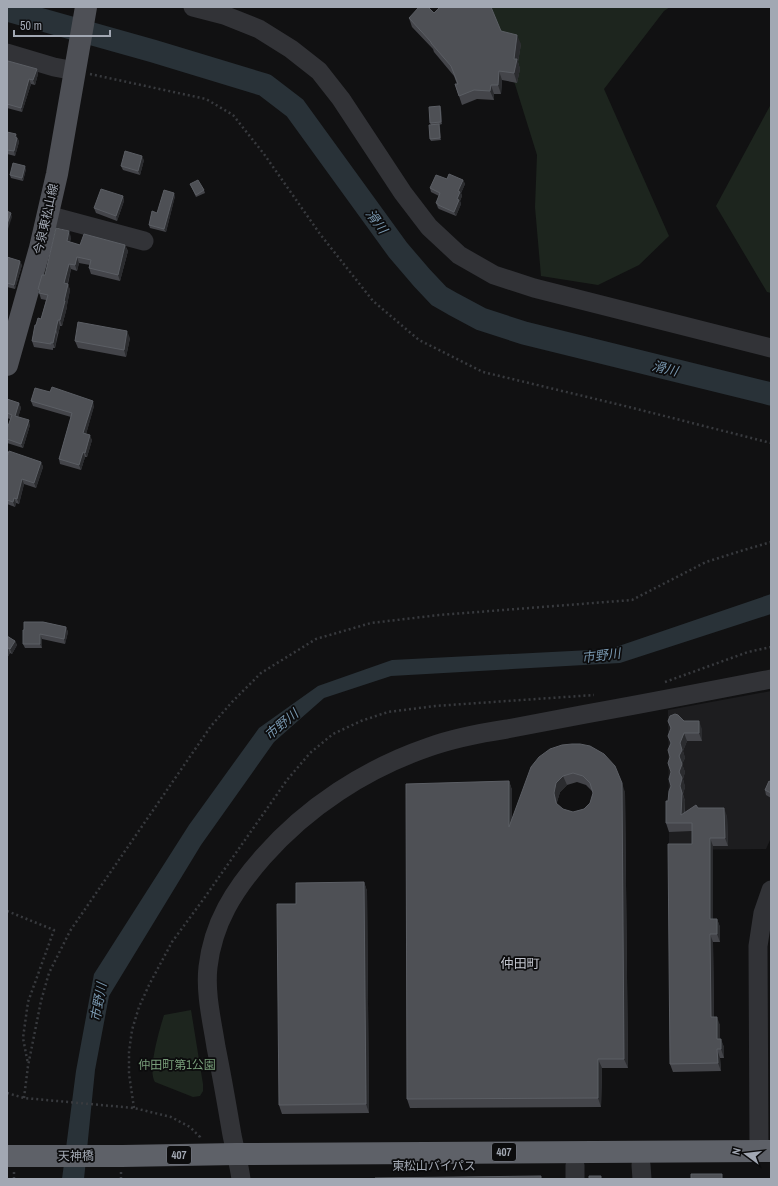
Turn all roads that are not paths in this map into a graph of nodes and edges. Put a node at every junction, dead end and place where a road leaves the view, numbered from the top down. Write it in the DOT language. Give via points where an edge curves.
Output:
graph roads {
  1 [pos="86,7"];
  2 [pos="193,7"];
  3 [pos="7,52"];
  4 [pos="75,71"];
  5 [pos="47,215"];
  6 [pos="144,241"];
  7 [pos="771,348"];
  8 [pos="7,365"];
  9 [pos="771,679"];
  10 [pos="771,890"];
  11 [pos="767,1155"];
  12 [pos="7,1156"];
  13 [pos="31,1162"];
  14 [pos="121,1162"];
  15 [pos="239,1166"];
  16 [pos="7,1168"];
  17 [pos="575,1172"];
  18 [pos="641,1172"];
  1 -- 4 [label="main road, 今泉東松山線"];
  2 -- 7 [label="street" via="224,15 259,30 291,49 319,71 403,193 429,227 459,255 494,275 534,288"];
  3 -- 4 [label="street"];
  4 -- 5 [label="main road, 今泉東松山線"];
  5 -- 6 [label="street"];
  5 -- 8 [label="main road, 今泉東松山線"];
  9 -- 15 [label="street" via="469,736 429,747 392,762 332,795 290,830 249,873 233,895 218,925 208,969 208,995"];
  10 -- 11 [label="street" via="763,913 758,946"];
  11 -- 15 [label="highway, 東松山バイパス / 407"];
  11 -- 18 [label="highway, 東松山バイパス / 407"];
  12 -- 13 [label="highway, 407"];
  13 -- 14 [label="highway, 天神橋 / 407"];
  13 -- 16 [label="highway, 407"];
  14 -- 15 [label="highway, 東松山バイパス / 407"];
  15 -- 17 [label="highway, 東松山バイパス / 407"];
  17 -- 18 [label="highway, 東松山バイパス / 407"];
}
